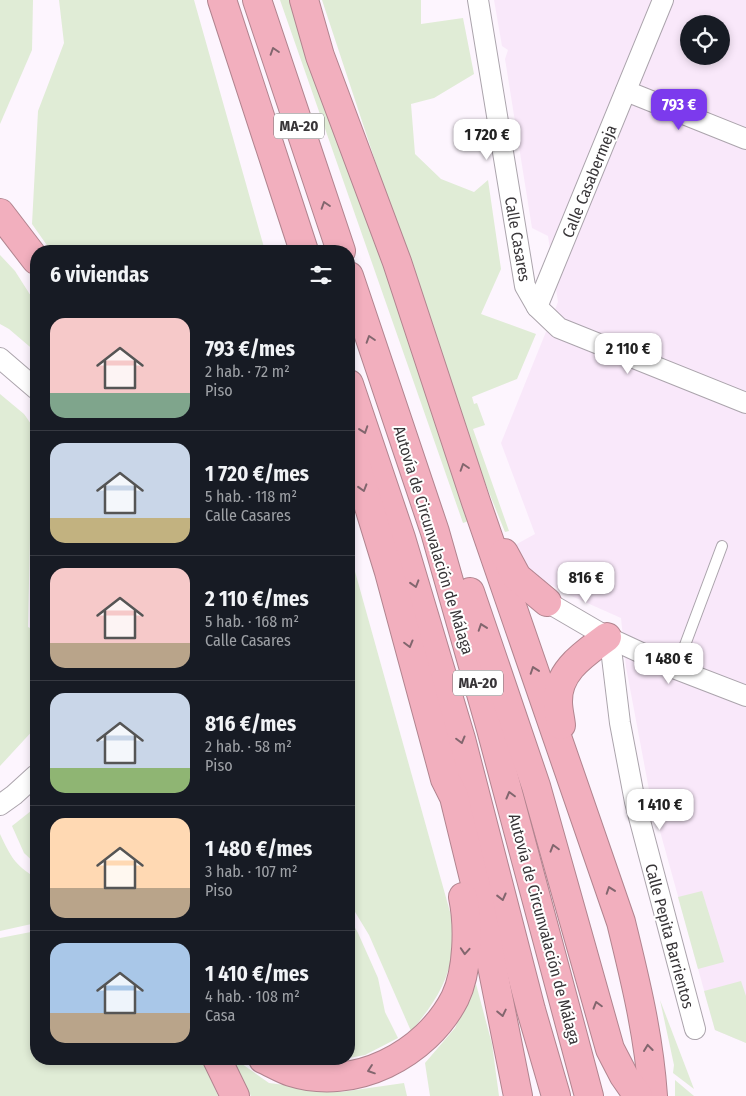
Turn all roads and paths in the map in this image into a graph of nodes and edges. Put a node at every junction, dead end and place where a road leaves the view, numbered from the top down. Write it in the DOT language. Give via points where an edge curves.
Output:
graph roads {
  1 [pos="222,0"];
  2 [pos="257,0"];
  3 [pos="304,0"];
  4 [pos="478,0"];
  5 [pos="663,0"];
  6 [pos="626,90"];
  7 [pos="746,139"];
  8 [pos="0,213"];
  9 [pos="302,245"];
  10 [pos="339,245"];
  11 [pos="30,252"];
  12 [pos="355,294"];
  13 [pos="537,306"];
  14 [pos="0,358"];
  15 [pos="383,377"];
  16 [pos="30,384"];
  17 [pos="355,402"];
  18 [pos="746,404"];
  19 [pos="355,462"];
  20 [pos="476,502"];
  21 [pos="722,546"];
  22 [pos="547,602"];
  23 [pos="608,637"];
  24 [pos="676,669"];
  25 [pos="746,696"];
  26 [pos="568,766"];
  27 [pos="445,779"];
  28 [pos="30,780"];
  29 [pos="0,805"];
  30 [pos="695,1029"];
  31 [pos="220,1065"];
  32 [pos="276,1065"];
  33 [pos="235,1096"];
  34 [pos="518,1096"];
  35 [pos="556,1096"];
  36 [pos="589,1096"];
  37 [pos="638,1096"];
  38 [pos="653,1096"];
  1 -- 9 [label="highway, MA-20"];
  10 -- 2 [label="highway, MA-20, one-way"];
  20 -- 3 [label="highway, one-way" via="397,262 320,56"];
  4 -- 13 [label="street, Calle Casares" via="525,286"];
  5 -- 6 [label="street, Calle Casabermeja"];
  6 -- 7 [label="street"];
  6 -- 13 [label="street, Calle Casabermeja"];
  8 -- 11 [label="highway"];
  15 -- 12 [label="highway, Autovía de Circunvalación de Málaga / MA-20, one-way"];
  13 -- 18 [label="street, Calle Casares" via="559,328"];
  14 -- 16 [label="street"];
  36 -- 15 [label="highway, Autovía de Circunvalación de Málaga / MA-20, one-way" via="481,691 435,532"];
  37 -- 15 [label="highway, one-way" via="610,1049 536,786 416,428"];
  17 -- 35 [label="highway, Autovía de Circunvalación de Málaga / MA-20, one-way" via="401,538 461,739"];
  19 -- 27 [label="highway, one-way" via="389,572"];
  20 -- 22 [label="highway" via="517,577"];
  26 -- 20 [label="highway, one-way"];
  21 -- 24 [label="lane"];
  22 -- 23 [label="street"];
  23 -- 24 [label="street"];
  23 -- 26 [label="highway" via="575,661 563,678 558,700"];
  23 -- 30 [label="street, Calle Pepita Barrientos" via="635,802"];
  24 -- 25 [label="street"];
  38 -- 26 [label="highway, one-way" via="646,1035 623,931"];
  27 -- 32 [label="highway, one-way" via="445,802 466,914 463,973 455,997 441,1020 416,1046 389,1063 358,1074 323,1078 291,1072"];
  27 -- 34 [label="highway, one-way" via="454,797 477,891"];
  28 -- 29 [label="street"];
  31 -- 33 [label="highway"];
}
